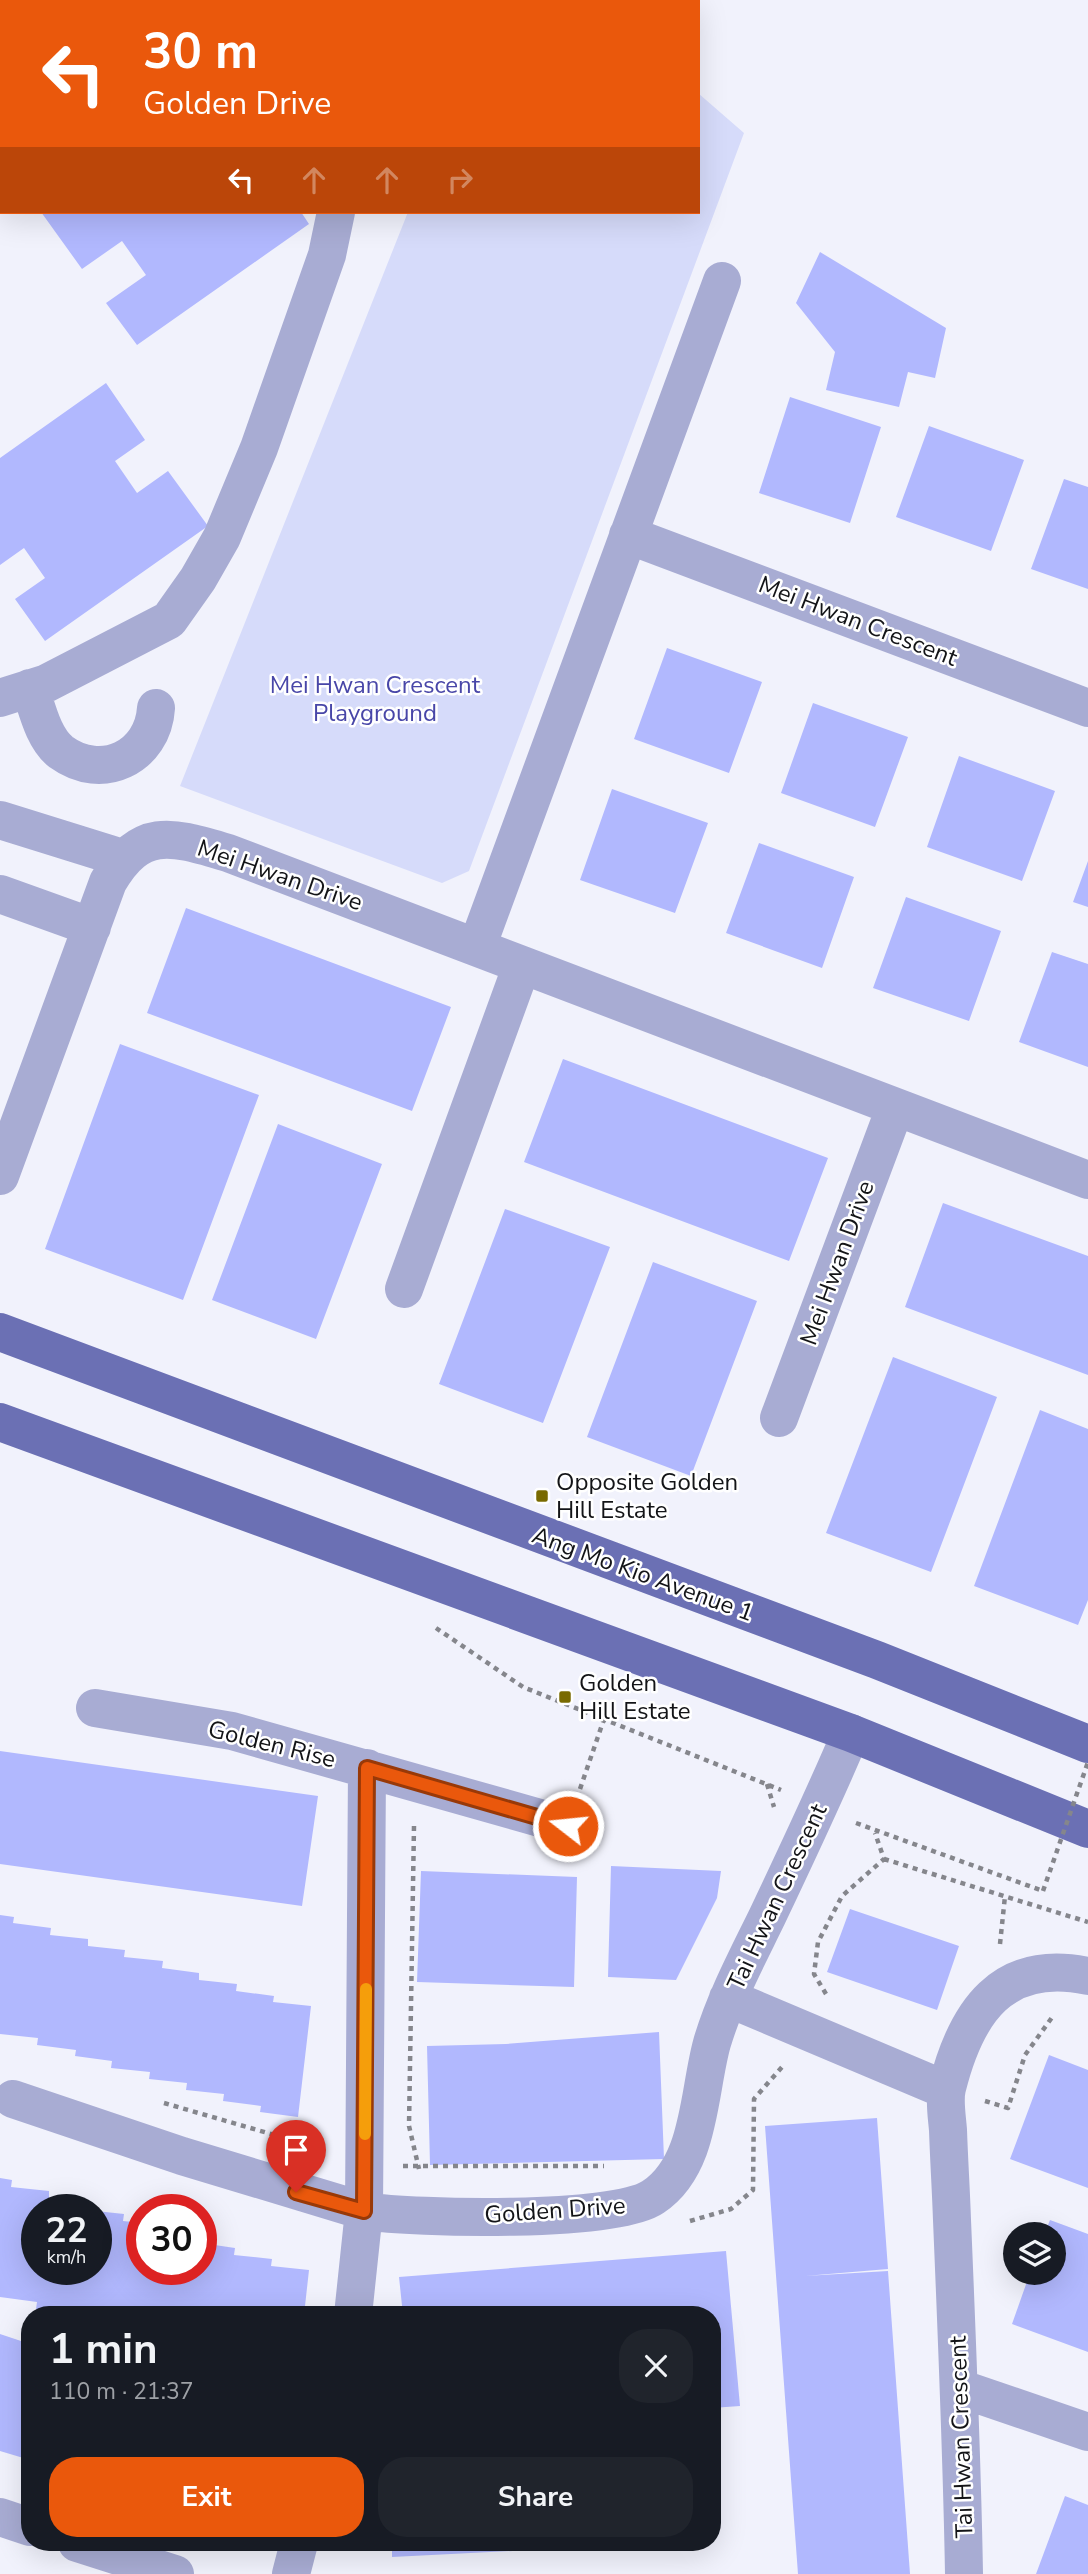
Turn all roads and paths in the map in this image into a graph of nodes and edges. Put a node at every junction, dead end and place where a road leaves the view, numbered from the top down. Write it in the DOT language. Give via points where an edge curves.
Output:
graph roads {
  1 [pos="336,214"];
  2 [pos="722,281"];
  3 [pos="628,535"];
  4 [pos="15,693"];
  5 [pos="156,708"];
  6 [pos="1088,708"];
  7 [pos="0,820"];
  8 [pos="122,858"];
  9 [pos="0,894"];
  10 [pos="92,927"];
  11 [pos="477,947"];
  12 [pos="522,965"];
  13 [pos="895,1108"];
  14 [pos="0,1176"];
  15 [pos="1088,1180"];
  16 [pos="404,1289"];
  17 [pos="0,1332"];
  18 [pos="779,1418"];
  19 [pos="0,1422"];
  20 [pos="430,1625"];
  21 [pos="95,1707"];
  22 [pos="604,1719"];
  23 [pos="851,1733"];
  24 [pos="1088,1744"];
  25 [pos="1088,1762"];
  26 [pos="367,1768"];
  27 [pos="766,1784"];
  28 [pos="821,1805"];
  29 [pos="573,1809"];
  30 [pos="778,1818"];
  31 [pos="417,1821"];
  32 [pos="1088,1829"];
  33 [pos="884,1859"];
  34 [pos="1005,1896"];
  35 [pos="1088,1922"];
  36 [pos="1012,1948"];
  37 [pos="1088,1976"];
  38 [pos="728,1998"];
  39 [pos="830,2002"];
  40 [pos="1061,2009"];
  41 [pos="946,2090"];
  42 [pos="13,2099"];
  43 [pos="160,2102"];
  44 [pos="365,2162"];
  45 [pos="617,2165"];
  46 [pos="419,2168"];
  47 [pos="364,2211"];
  48 [pos="421,2216"];
  49 [pos="354,2306"];
  50 [pos="961,2389"];
  51 [pos="1088,2432"];
  52 [pos="0,2517"];
  53 [pos="21,2524"];
  54 [pos="102,2551"];
  55 [pos="297,2551"];
  56 [pos="175,2574"];
  57 [pos="291,2574"];
  58 [pos="964,2574"];
  1 -- 4 [label="street" via="327,255 259,448 222,537 198,579 169,620 131,643"];
  2 -- 3 [label="street"];
  3 -- 6 [label="street, Mei Hwan Crescent"];
  3 -- 11 [label="street"];
  4 -- 5 [label="street" via="60,752 101,766 121,763 137,751 151,734"];
  7 -- 8 [label="street"];
  8 -- 10 [label="street"];
  8 -- 11 [label="street, Mei Hwan Drive" via="147,842 167,840 208,847"];
  9 -- 10 [label="street"];
  10 -- 14 [label="street"];
  11 -- 12 [label="street, Mei Hwan Drive"];
  12 -- 13 [label="street, Mei Hwan Drive"];
  12 -- 16 [label="street"];
  13 -- 15 [label="street, Mei Hwan Drive"];
  13 -- 18 [label="street, Mei Hwan Drive"];
  17 -- 24 [label="main road, Ang Mo Kio Avenue 1" via="877,1660"];
  19 -- 23 [label="main road"];
  20 -- 22 [label="path" via="523,1687"];
  21 -- 26 [label="street, Golden Rise" via="232,1731"];
  22 -- 27 [label="path"];
  22 -- 29 [label="path"];
  23 -- 28 [label="street, Tai Hwan Crescent"];
  23 -- 32 [label="main road"];
  25 -- 33 [label="path, bridge" via="1043,1891 875,1832"];
  26 -- 29 [label="street, Golden Rise"];
  26 -- 44 [label="street"];
  27 -- 28 [label="path"];
  27 -- 30 [label="path"];
  28 -- 38 [label="street, Tai Hwan Crescent"];
  31 -- 46 [label="path" via="413,1829 409,2126"];
  33 -- 34 [label="path"];
  33 -- 39 [label="path" via="842,1896 818,1942 814,1974"];
  34 -- 35 [label="path"];
  34 -- 36 [label="path" via="999,1946"];
  37 -- 41 [label="street, Tai Hwan Crescent" via="1044,1972 1018,1977 1002,1987 986,2000 975,2019"];
  38 -- 41 [label="street, Tai Hwan Crescent"];
  38 -- 48 [label="street, Golden Drive" via="684,2161 653,2198 595,2213"];
  40 -- 41 [label="path" via="1043,2026 1025,2055 1008,2108"];
  41 -- 50 [label="street, Tai Hwan Crescent"];
  42 -- 47 [label="street, Golden Drive"];
  43 -- 44 [label="path"];
  44 -- 46 [label="path"];
  44 -- 47 [label="street"];
  45 -- 46 [label="path"];
  46 -- 48 [label="path"];
  47 -- 48 [label="street, Golden Drive"];
  47 -- 49 [label="street"];
  50 -- 51 [label="street"];
  50 -- 58 [label="street, Tai Hwan Crescent"];
  52 -- 53 [label="street"];
  54 -- 56 [label="street"];
  55 -- 57 [label="street"];
}
